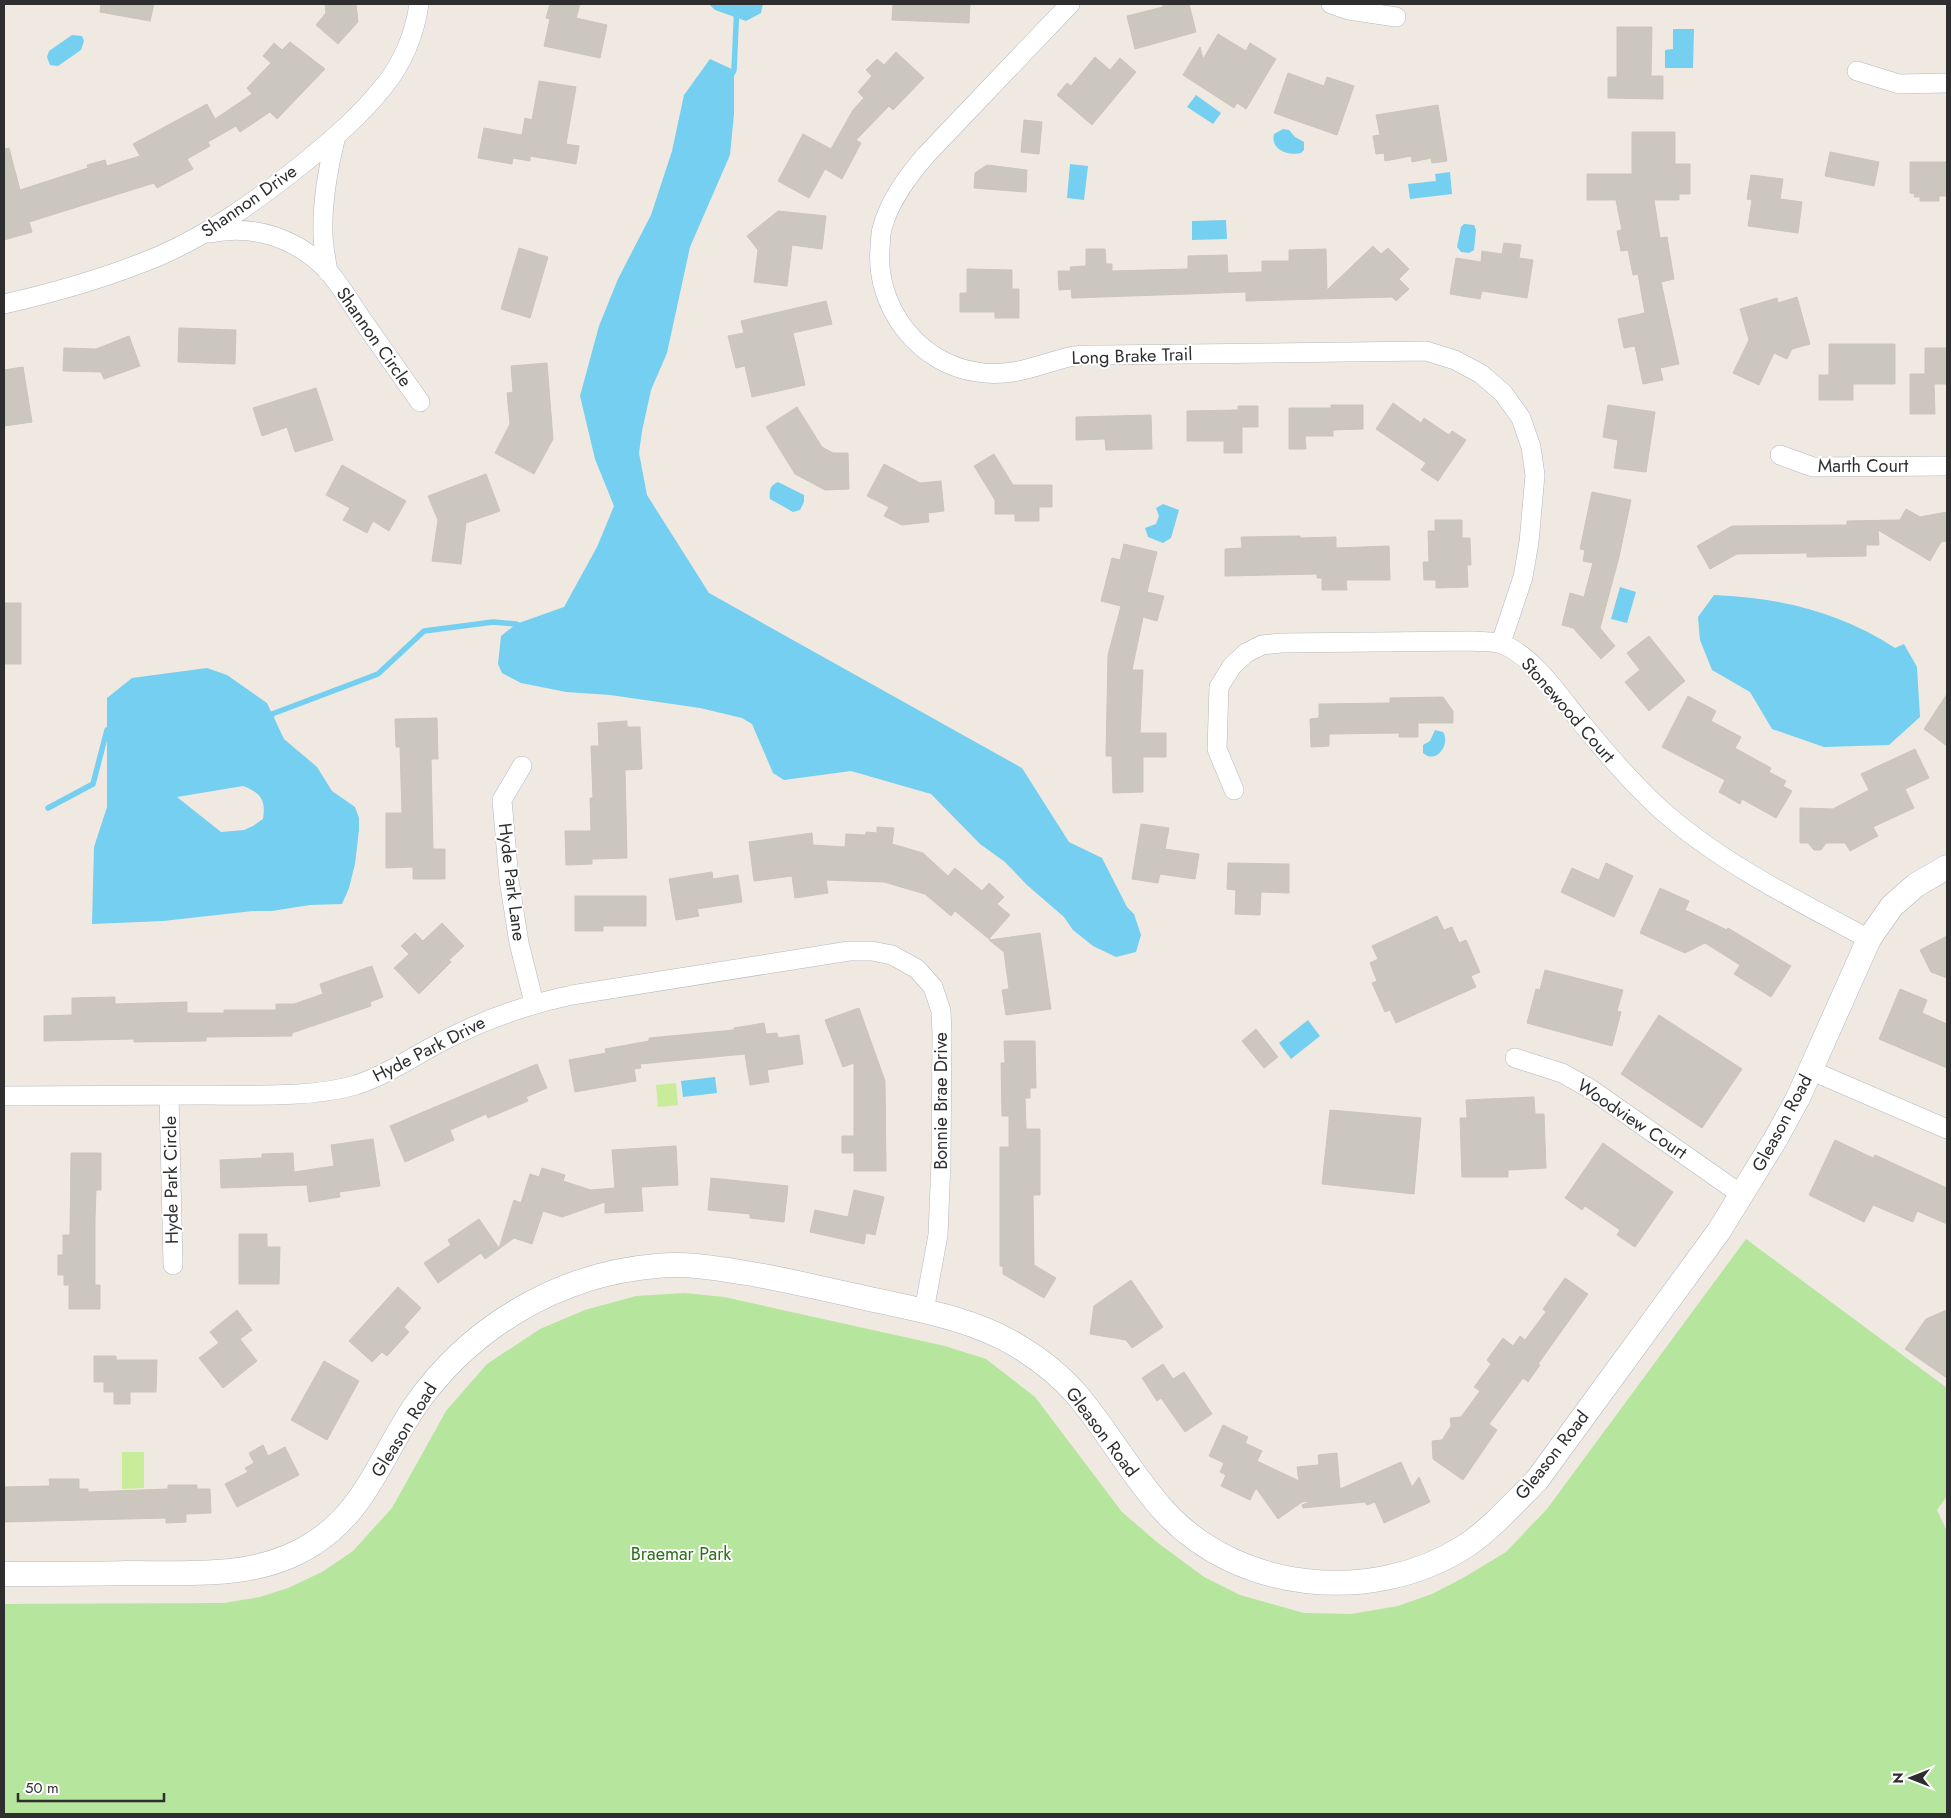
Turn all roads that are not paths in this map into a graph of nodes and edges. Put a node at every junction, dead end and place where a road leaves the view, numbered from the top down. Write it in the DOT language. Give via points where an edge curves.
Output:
graph roads {
  1 [pos="419,4"];
  2 [pos="1070,4"];
  3 [pos="1332,4"];
  4 [pos="1396,17"];
  5 [pos="1856,71"];
  6 [pos="1947,83"];
  7 [pos="336,136"];
  8 [pos="202,234"];
  9 [pos="328,272"];
  10 [pos="4,304"];
  11 [pos="420,402"];
  12 [pos="1780,455"];
  13 [pos="1947,466"];
  14 [pos="1501,643"];
  15 [pos="522,766"];
  16 [pos="1234,790"];
  17 [pos="1947,867"];
  18 [pos="1869,939"];
  19 [pos="848,951"];
  20 [pos="534,1002"];
  21 [pos="1515,1058"];
  22 [pos="1810,1070"];
  23 [pos="169,1095"];
  24 [pos="4,1096"];
  25 [pos="1947,1130"];
  26 [pos="1742,1195"];
  27 [pos="173,1265"];
  28 [pos="924,1311"];
  29 [pos="4,1574"];
  1 -- 7 [label="street, Shannon Drive" via="417,20 404,54 384,86"];
  2 -- 14 [label="street, Long Brake Trail" via="926,155 908,176 893,202 882,229 879,261 884,293 898,321 919,346 945,364 976,372 1007,374 1071,356 1103,355 1426,351 1455,360 1481,374 1503,394 1521,418 1531,446 1534,475 1529,542 1523,578"];
  3 -- 4 [label="street"];
  5 -- 6 [label="street" via="1899,84"];
  7 -- 8 [label="street, Shannon Drive" via="270,190"];
  7 -- 9 [label="street, Shannon Circle" via="323,205"];
  8 -- 9 [label="street, Shannon Circle" via="229,229 256,231 308,252"];
  8 -- 10 [label="street, Shannon Drive" via="160,256 100,278"];
  9 -- 11 [label="street, Shannon Circle"];
  12 -- 13 [label="street, Marth Court" via="1813,467"];
  14 -- 16 [label="street, Stonewood Court" via="1262,645 1232,666 1219,687 1218,749"];
  14 -- 18 [label="street, Stonewood Court" via="1522,655 1533,666 1618,767 1659,808 1703,843 1789,898"];
  15 -- 20 [label="street, Hyde Park Lane" via="502,800 509,880 519,943"];
  17 -- 18 [label="street, Gleason Road" via="1916,885 1892,906"];
  18 -- 22 [label="street, Gleason Road"];
  19 -- 20 [label="street, Hyde Park Drive"];
  19 -- 28 [label="street, Bonnie Brae Drive" via="892,955 917,969 933,988 941,1011 942,1161 938,1235"];
  20 -- 23 [label="street, Hyde Park Drive" via="450,1037 356,1085 302,1093"];
  21 -- 26 [label="street, Woodview Court" via="1538,1064 1589,1088"];
  22 -- 25 [label="street"];
  22 -- 26 [label="street, Gleason Road" via="1775,1140"];
  23 -- 24 [label="street, Hyde Park Drive"];
  23 -- 27 [label="street, Hyde Park Circle"];
  26 -- 28 [label="street, Gleason Road" via="1536,1480 1465,1547 1421,1568 1378,1580 1330,1584 1286,1578 1241,1564 1202,1544 1168,1515 1138,1480 1077,1395 1049,1368 1016,1345 986,1330"];
  28 -- 29 [label="street, Gleason Road" via="705,1266 657,1265 608,1273 561,1288 518,1308 479,1336 444,1368 413,1409 368,1487 343,1520 314,1544 283,1559 243,1571"];
}
